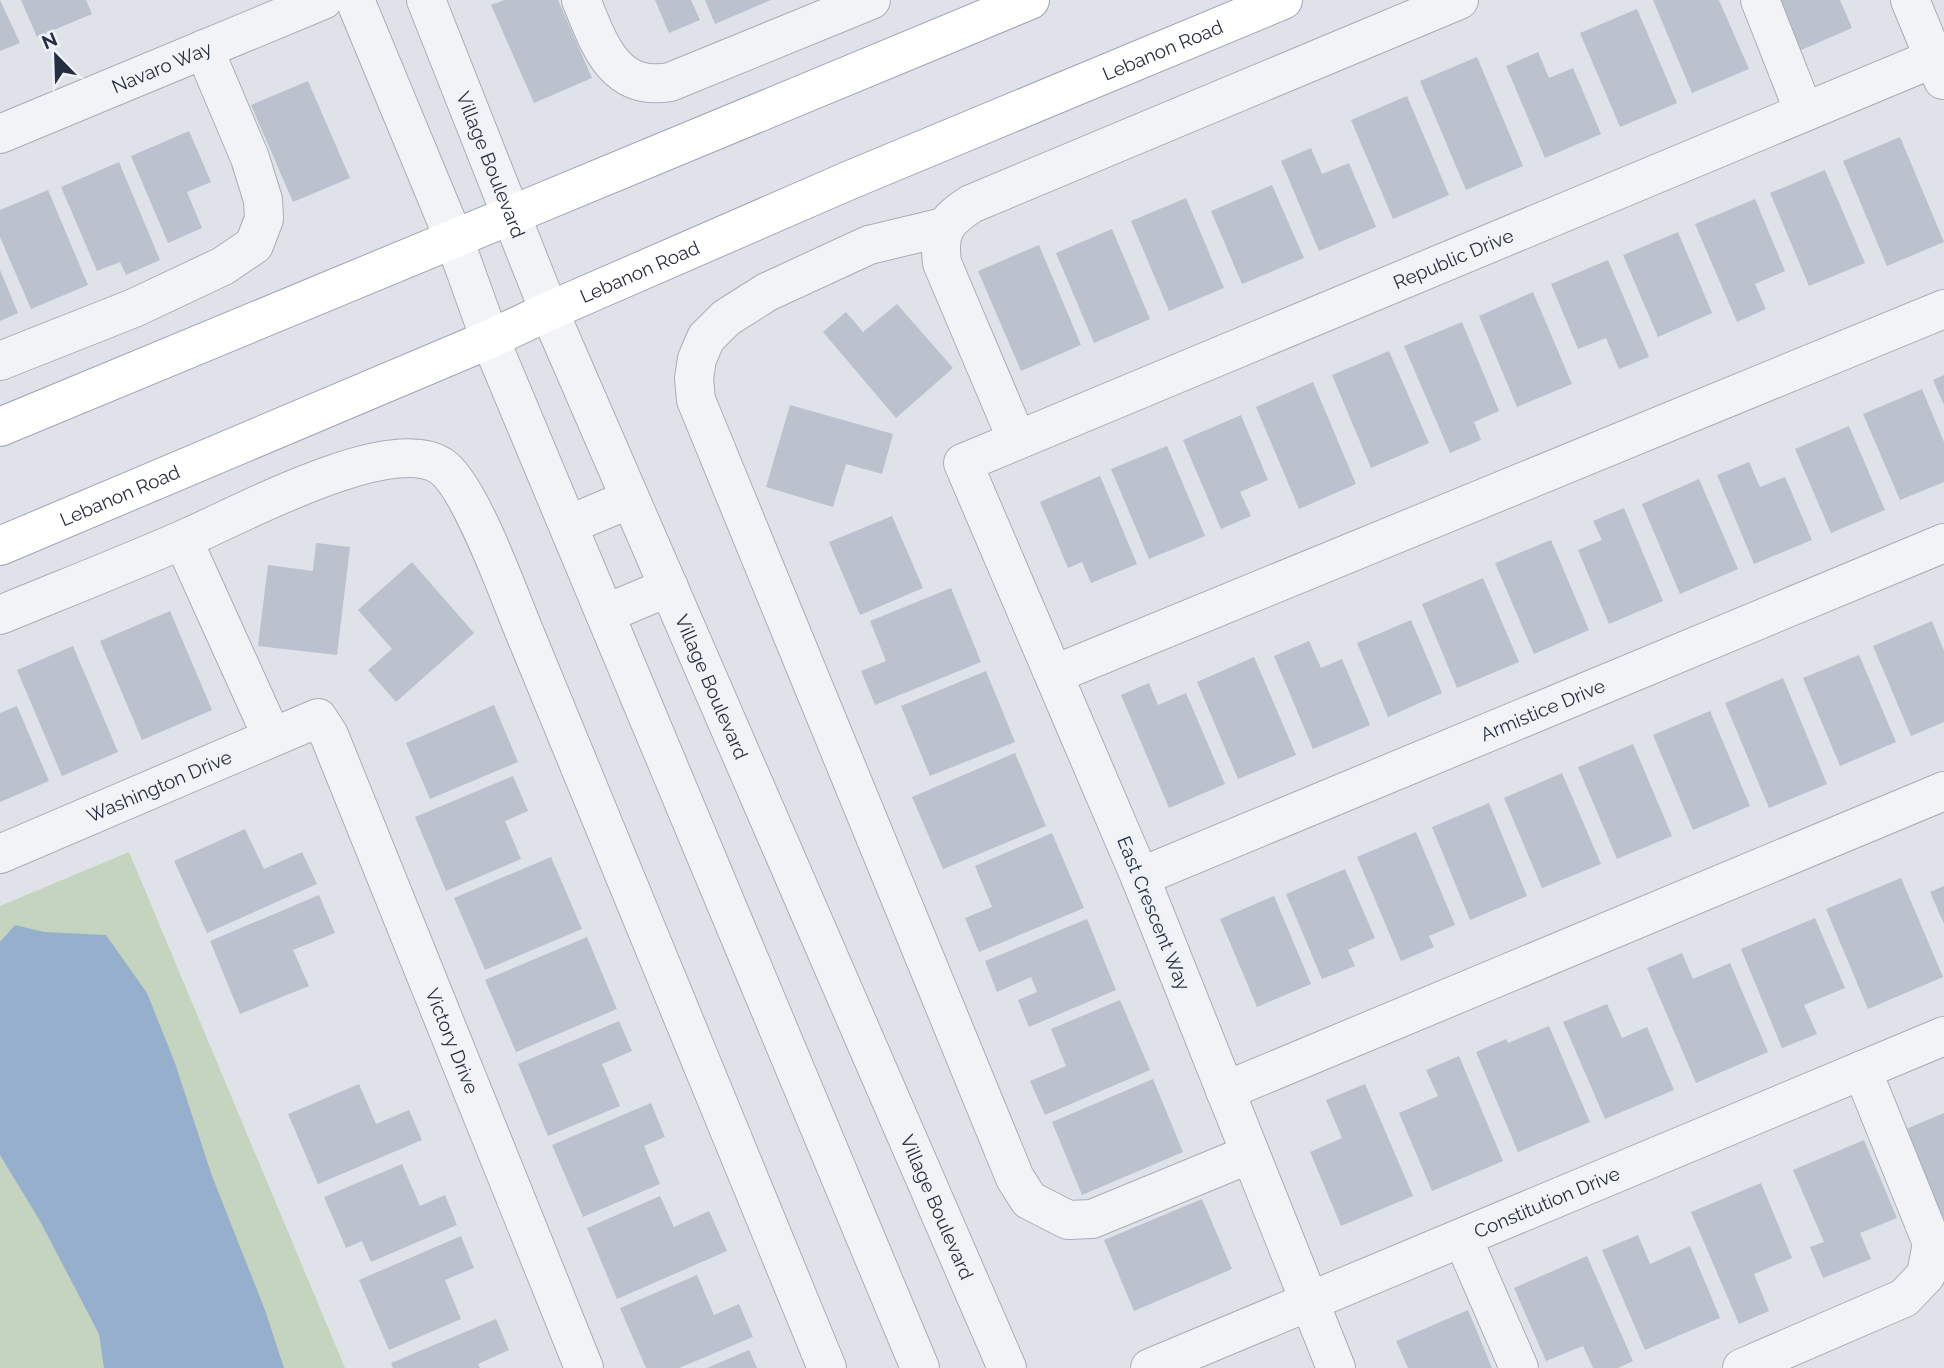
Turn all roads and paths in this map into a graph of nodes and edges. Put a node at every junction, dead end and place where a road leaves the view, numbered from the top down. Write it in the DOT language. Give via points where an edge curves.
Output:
graph roads {
  1 [pos="323,0"];
  2 [pos="355,0"];
  3 [pos="426,0"];
  4 [pos="581,0"];
  5 [pos="871,0"];
  6 [pos="1030,0"];
  7 [pos="1283,0"];
  8 [pos="1459,0"];
  9 [pos="1759,0"];
  10 [pos="1910,0"];
  11 [pos="204,49"];
  12 [pos="1941,65"];
  13 [pos="1804,112"];
  14 [pos="0,134"];
  15 [pos="510,216"];
  16 [pos="944,227"];
  17 [pos="454,239"];
  18 [pos="1944,309"];
  19 [pos="549,310"];
  20 [pos="490,340"];
  21 [pos="0,361"];
  22 [pos="0,427"];
  23 [pos="1017,440"];
  24 [pos="963,463"];
  25 [pos="630,499"];
  26 [pos="568,525"];
  27 [pos="183,540"];
  28 [pos="1944,543"];
  29 [pos="0,546"];
  30 [pos="668,587"];
  31 [pos="606,614"];
  32 [pos="0,615"];
  33 [pos="1055,674"];
  34 [pos="318,718"];
  35 [pos="272,737"];
  36 [pos="1944,791"];
  37 [pos="0,855"];
  38 [pos="1140,877"];
  39 [pos="1944,1036"];
  40 [pos="1863,1070"];
  41 [pos="1225,1091"];
  42 [pos="1250,1154"];
  43 [pos="1463,1239"];
  44 [pos="1308,1303"];
  45 [pos="584,1368"];
  46 [pos="827,1368"];
  47 [pos="920,1368"];
  48 [pos="1007,1368"];
  49 [pos="1150,1368"];
  50 [pos="1336,1368"];
  51 [pos="1519,1368"];
  52 [pos="1742,1368"];
  1 -- 11 [label="street, Navaro Way"];
  2 -- 17 [label="street"];
  3 -- 15 [label="street, Village Boulevard"];
  4 -- 5 [label="street" via="605,53 618,69 634,81 653,85 758,48"];
  6 -- 15 [label="main road"];
  7 -- 19 [label="main road, Lebanon Road"];
  8 -- 16 [label="street" via="971,204"];
  9 -- 13 [label="street"];
  10 -- 12 [label="street"];
  11 -- 14 [label="street, Navaro Way"];
  11 -- 21 [label="street" via="263,200 264,219 254,245 223,266 134,308"];
  12 -- 13 [label="street, Republic Drive"];
  13 -- 23 [label="street, Republic Drive"];
  15 -- 17 [label="main road"];
  15 -- 19 [label="street, Village Boulevard"];
  16 -- 23 [label="street" via="942,263"];
  16 -- 42 [label="street" via="869,245 767,292 726,318 706,338 697,359 696,400 1015,1178 1029,1199 1068,1220 1092,1219"];
  17 -- 20 [label="street"];
  17 -- 22 [label="main road"];
  18 -- 33 [label="street"];
  19 -- 20 [label="main road, Lebanon Road"];
  19 -- 25 [label="street, Village Boulevard"];
  20 -- 26 [label="street"];
  20 -- 29 [label="main road, Lebanon Road"];
  23 -- 24 [label="street, Republic Drive"];
  24 -- 33 [label="street, East Crescent Way"];
  25 -- 26 [label="street"];
  25 -- 30 [label="street, Village Boulevard"];
  26 -- 31 [label="street"];
  27 -- 32 [label="street"];
  27 -- 35 [label="street"];
  27 -- 46 [label="street" via="288,491 357,466 419,458 440,466 457,483 524,631"];
  28 -- 38 [label="street, Armistice Drive"];
  30 -- 31 [label="street"];
  30 -- 48 [label="street, Village Boulevard"];
  31 -- 47 [label="street"];
  33 -- 38 [label="street, East Crescent Way"];
  34 -- 35 [label="street, Washington Drive"];
  34 -- 45 [label="street, Victory Drive"];
  35 -- 37 [label="street, Washington Drive"];
  36 -- 41 [label="street"];
  38 -- 41 [label="street, East Crescent Way"];
  39 -- 40 [label="street, Constitution Drive"];
  40 -- 43 [label="street, Constitution Drive"];
  40 -- 52 [label="street" via="1932,1243 1926,1275 1905,1298"];
  41 -- 42 [label="street, East Crescent Way"];
  42 -- 44 [label="street, East Crescent Way"];
  43 -- 44 [label="street, Constitution Drive"];
  43 -- 51 [label="street"];
  44 -- 49 [label="street, Constitution Drive"];
  44 -- 50 [label="street, East Crescent Way"];
}
